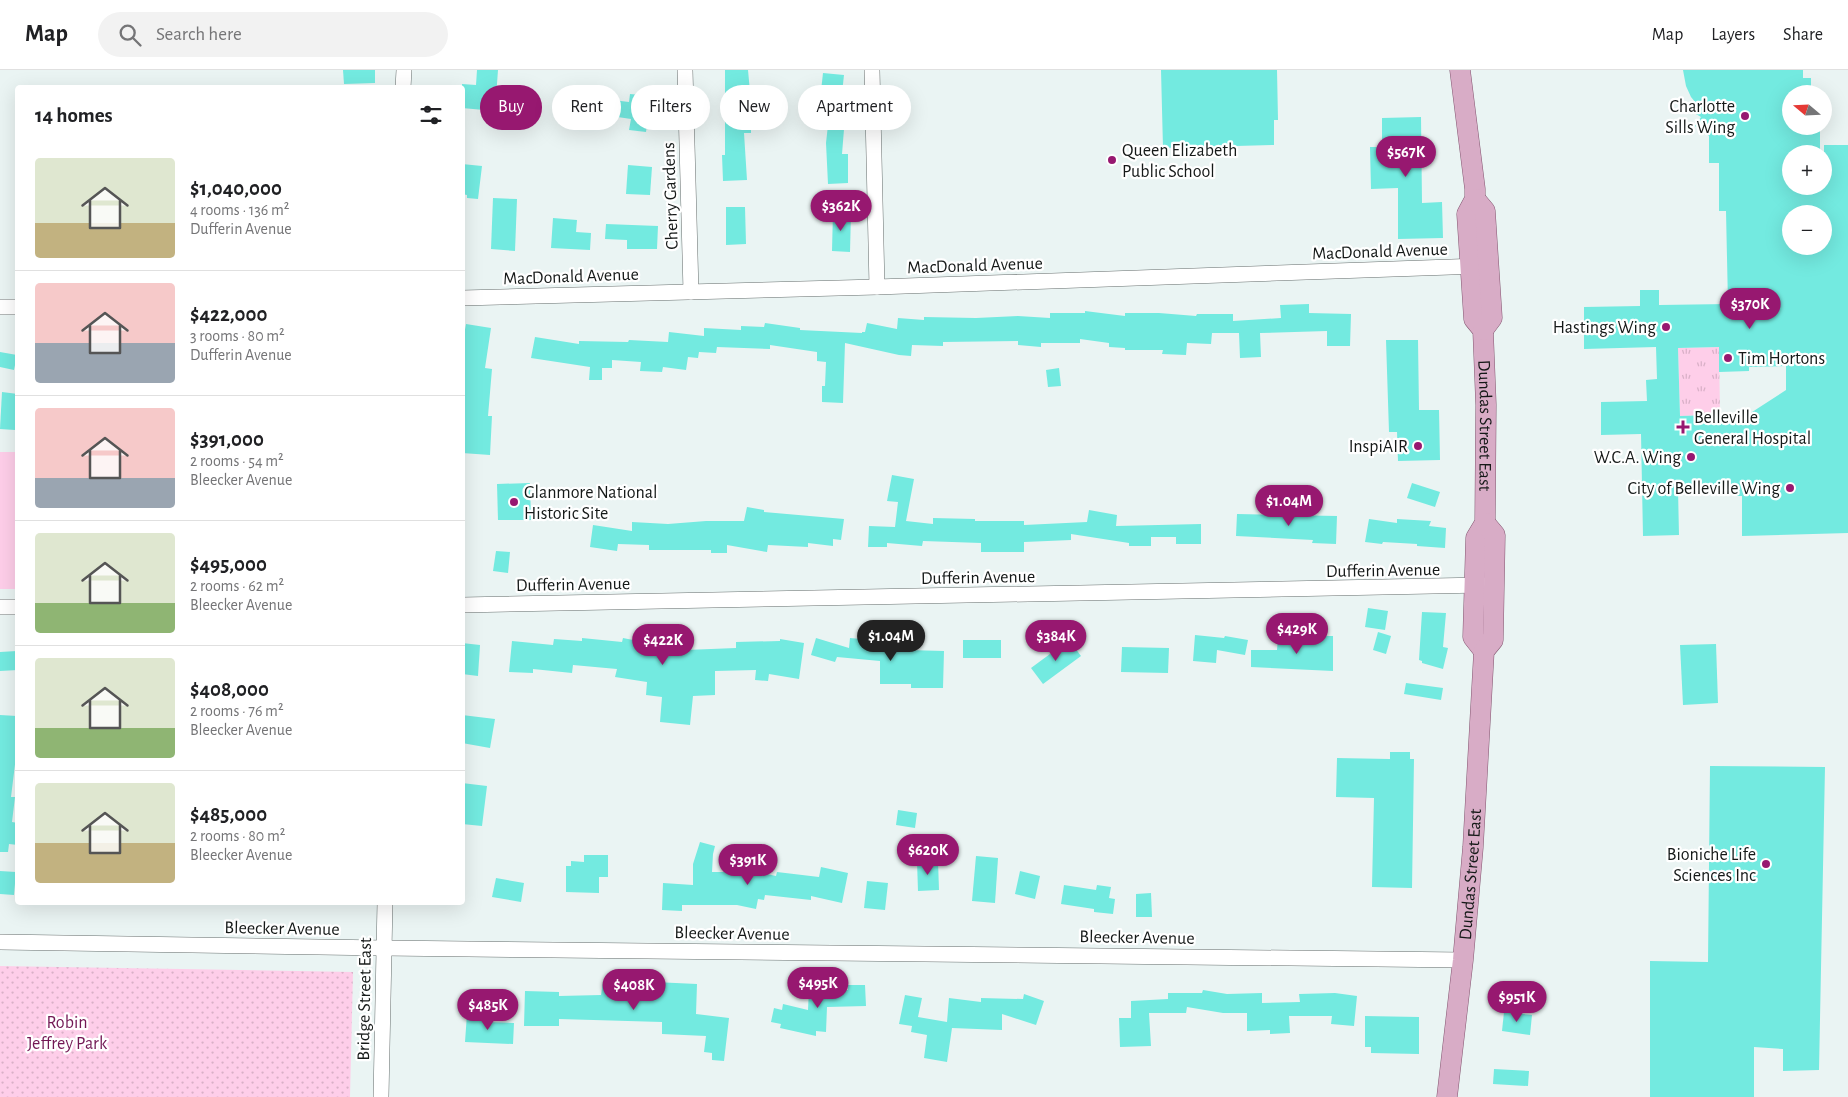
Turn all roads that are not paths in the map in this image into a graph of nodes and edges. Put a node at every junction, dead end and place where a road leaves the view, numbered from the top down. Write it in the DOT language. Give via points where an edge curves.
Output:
graph roads {
  1 [pos="404,70"];
  2 [pos="685,70"];
  3 [pos="872,70"];
  4 [pos="1460,70"];
  5 [pos="404,85"];
  6 [pos="1480,266"];
  7 [pos="877,287"];
  8 [pos="691,292"];
  9 [pos="465,298"];
  10 [pos="15,307"];
  11 [pos="0,308"];
  12 [pos="1485,523"];
  13 [pos="1494,584"];
  14 [pos="1474,586"];
  15 [pos="465,605"];
  16 [pos="0,607"];
  17 [pos="15,607"];
  18 [pos="1484,651"];
  19 [pos="385,905"];
  20 [pos="0,942"];
  21 [pos="384,948"];
  22 [pos="1463,960"];
  23 [pos="381,1097"];
  24 [pos="1447,1097"];
  1 -- 5 [label="street"];
  2 -- 8 [label="street, Cherry Gardens"];
  3 -- 7 [label="street"];
  4 -- 6 [label="main road, Dundas Street East" via="1475,199 1468,214"];
  6 -- 7 [label="street, MacDonald Avenue"];
  6 -- 12 [label="main road, Dundas Street East" via="1474,319 1483,330"];
  7 -- 8 [label="street, MacDonald Avenue"];
  8 -- 9 [label="street, MacDonald Avenue"];
  10 -- 11 [label="street"];
  12 -- 13 [label="main road, Dundas Street East" via="1495,535"];
  12 -- 14 [label="main road, Dundas Street East" via="1476,538"];
  13 -- 14 [label="street, Dufferin Avenue"];
  13 -- 18 [label="main road, Dundas Street East" via="1493,640"];
  14 -- 15 [label="street, Dufferin Avenue"];
  14 -- 18 [label="main road, Dundas Street East" via="1473,637"];
  16 -- 17 [label="street"];
  18 -- 22 [label="main road, Dundas Street East" via="1474,846"];
  19 -- 21 [label="street, Bridge Street East"];
  20 -- 21 [label="street, Bleecker Avenue"];
  21 -- 22 [label="street, Bleecker Avenue"];
  21 -- 23 [label="street, Bridge Street East"];
  22 -- 24 [label="main road, Dundas Street East"];
}
